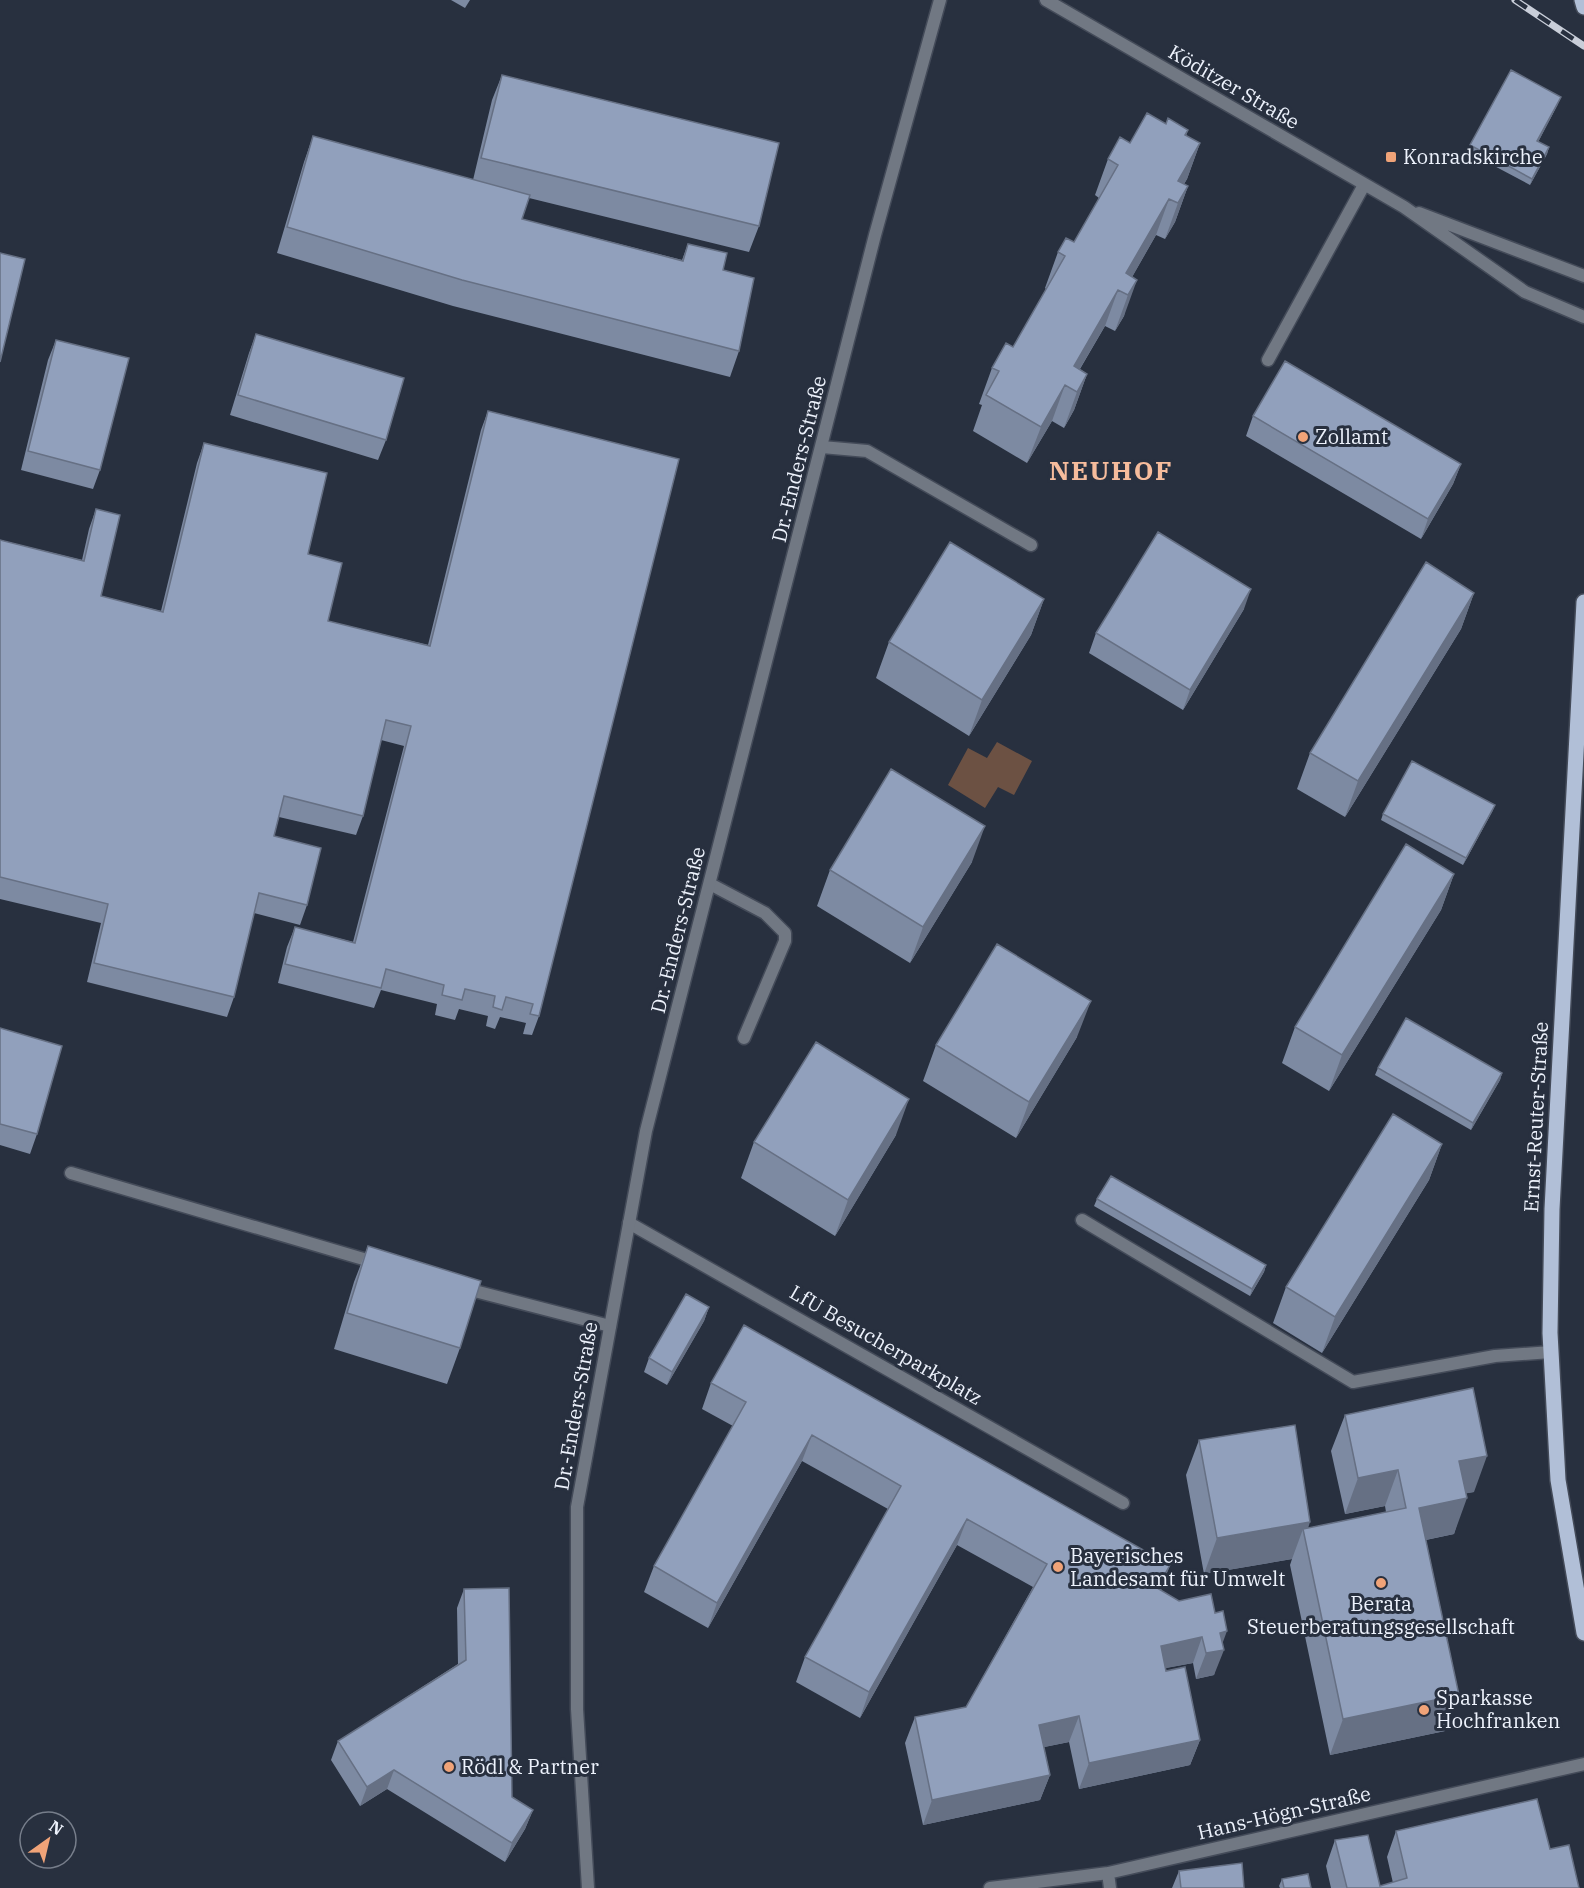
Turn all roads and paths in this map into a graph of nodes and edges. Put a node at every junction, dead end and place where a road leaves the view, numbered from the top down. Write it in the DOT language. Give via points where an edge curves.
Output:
graph roads {
  1 [pos="940,0"];
  2 [pos="1046,0"];
  3 [pos="1582,0"];
  4 [pos="1584,7"];
  5 [pos="1364,185"];
  6 [pos="1404,207"];
  7 [pos="1584,276"];
  8 [pos="1584,317"];
  9 [pos="1268,360"];
  10 [pos="822,447"];
  11 [pos="1031,545"];
  12 [pos="1584,602"];
  13 [pos="710,884"];
  14 [pos="744,1038"];
  15 [pos="71,1173"];
  16 [pos="1082,1220"];
  17 [pos="629,1223"];
  18 [pos="387,1266"];
  19 [pos="455,1286"];
  20 [pos="610,1326"];
  21 [pos="1551,1352"];
  22 [pos="1123,1503"];
  23 [pos="1584,1633"];
  24 [pos="1584,1764"];
  25 [pos="1108,1873"];
  26 [pos="588,1888"];
  27 [pos="990,1888"];
  28 [pos="1110,1888"];
  1 -- 10 [label="street, Dr.-Enders-Straße"];
  2 -- 5 [label="street, Köditzer Straße"];
  3 -- 4 [label="main road"];
  5 -- 6 [label="street, Köditzer Straße"];
  5 -- 9 [label="street"];
  6 -- 7 [label="street, Köditzer Straße"];
  6 -- 8 [label="street, Köditzer Straße" via="1525,292"];
  10 -- 11 [label="street" via="867,451"];
  10 -- 13 [label="street, Dr.-Enders-Straße"];
  12 -- 21 [label="main road, Ernst-Reuter-Straße" via="1552,1209"];
  13 -- 14 [label="street" via="765,913 785,933"];
  13 -- 17 [label="street, Dr.-Enders-Straße" via="646,1131"];
  15 -- 18 [label="street"];
  16 -- 21 [label="street" via="1353,1382 1495,1356"];
  17 -- 20 [label="street, Dr.-Enders-Straße"];
  17 -- 22 [label="street, LfU Besucherparkplatz"];
  19 -- 20 [label="street"];
  20 -- 26 [label="street, Dr.-Enders-Straße" via="577,1507 577,1709"];
  21 -- 23 [label="main road, Ernst-Reuter-Straße" via="1558,1480"];
  24 -- 25 [label="street, Hans-Högn-Straße"];
  25 -- 27 [label="street, Hans-Högn-Straße"];
  25 -- 28 [label="street"];
}
